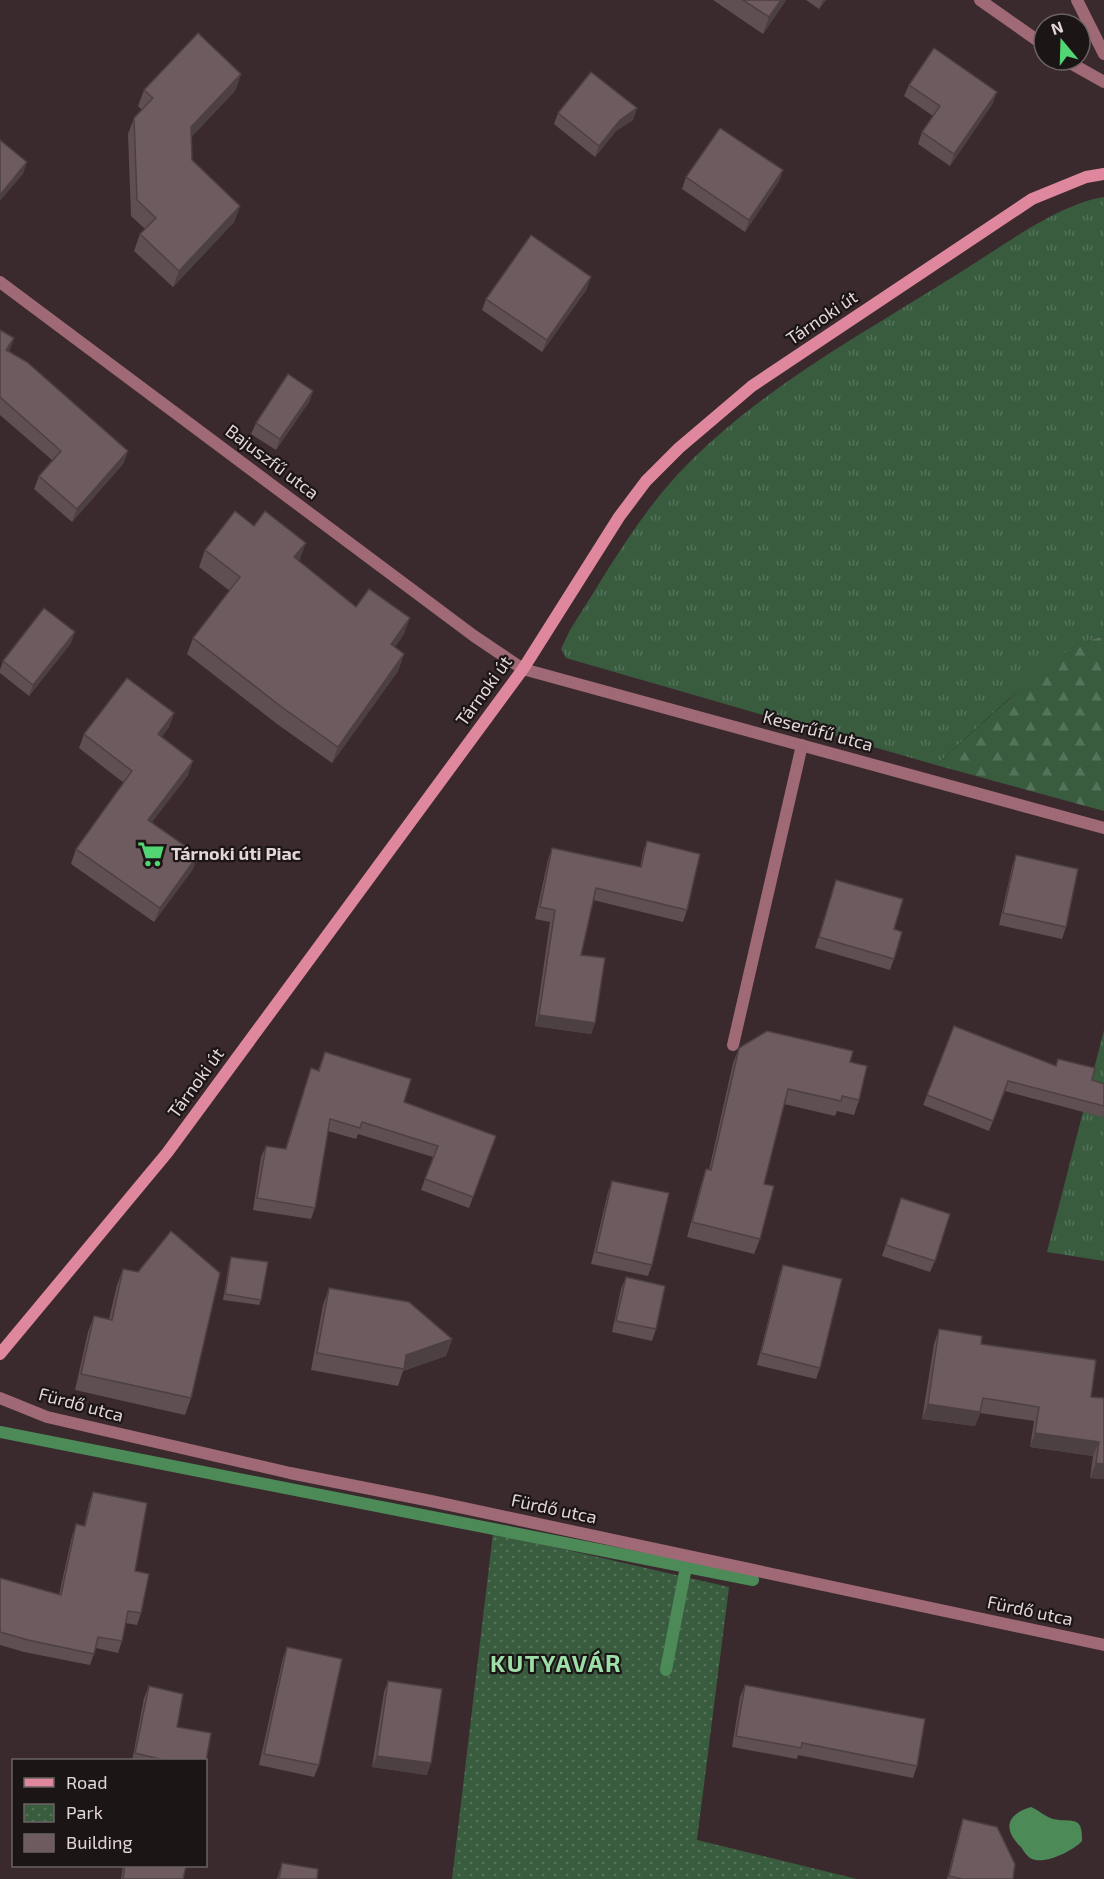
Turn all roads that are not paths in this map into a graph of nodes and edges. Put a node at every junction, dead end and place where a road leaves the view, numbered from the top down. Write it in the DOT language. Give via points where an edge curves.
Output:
graph roads {
  1 [pos="980,0"];
  2 [pos="1077,0"];
  3 [pos="1032,37"];
  4 [pos="1104,54"];
  5 [pos="1086,72"];
  6 [pos="1104,82"];
  7 [pos="1104,174"];
  8 [pos="0,282"];
  9 [pos="523,669"];
  10 [pos="802,745"];
  11 [pos="1104,828"];
  12 [pos="733,1045"];
  13 [pos="0,1354"];
  14 [pos="0,1398"];
  15 [pos="1104,1645"];
  1 -- 3 [label="street"];
  2 -- 4 [label="street"];
  5 -- 6 [label="street"];
  7 -- 9 [label="street, Tárnoki út" via="1086,177 1032,199 752,386 728,406 646,481"];
  8 -- 9 [label="street, Bajuszfű utca"];
  9 -- 10 [label="street, Keserűfű utca"];
  9 -- 13 [label="street, Tárnoki út" via="167,1153"];
  10 -- 11 [label="street, Keserűfű utca"];
  10 -- 12 [label="street"];
  14 -- 15 [label="street, Fürdő utca" via="47,1417 290,1473"];
}
